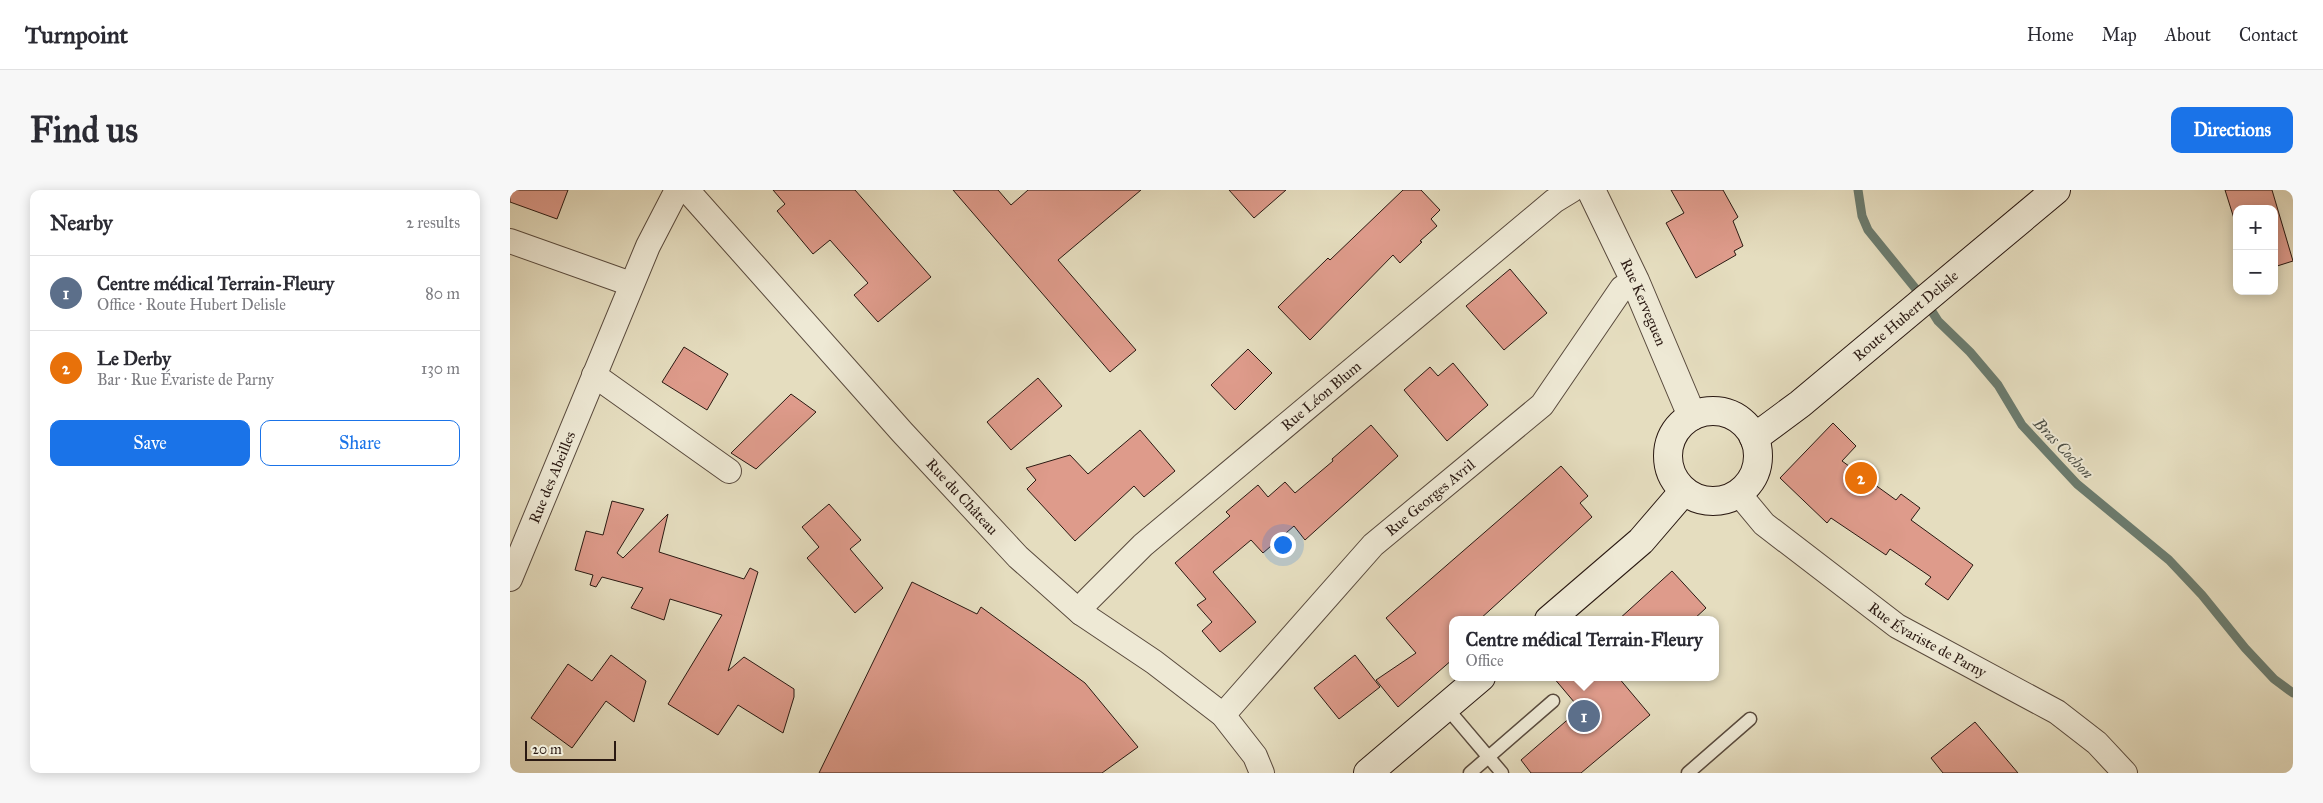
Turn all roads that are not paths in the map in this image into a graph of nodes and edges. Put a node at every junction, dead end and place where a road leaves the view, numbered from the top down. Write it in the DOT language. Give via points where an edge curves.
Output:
graph roads {
  1 [pos="677,190"];
  2 [pos="687,190"];
  3 [pos="1572,190"];
  4 [pos="1591,190"];
  5 [pos="2056,190"];
  6 [pos="510,241"];
  7 [pos="1635,281"];
  8 [pos="631,284"];
  9 [pos="594,375"];
  10 [pos="1692,416"];
  11 [pos="1754,438"];
  12 [pos="729,471"];
  13 [pos="1684,492"];
  14 [pos="1739,494"];
  15 [pos="510,579"];
  16 [pos="1081,613"];
  17 [pos="1554,616"];
  18 [pos="1476,681"];
  19 [pos="1553,701"];
  20 [pos="1446,707"];
  21 [pos="1224,715"];
  22 [pos="1750,720"];
  23 [pos="1489,757"];
  24 [pos="1262,773"];
  25 [pos="1368,773"];
  26 [pos="1470,773"];
  27 [pos="1502,773"];
  28 [pos="1688,773"];
  29 [pos="2124,773"];
  1 -- 8 [label="street, Rue des Abeilles"];
  2 -- 16 [label="street, Rue du Château" via="962,499"];
  3 -- 16 [label="street, Rue Léon Blum" via="1554,201 1143,545 1087,601"];
  4 -- 7 [label="main road, Rue Kerveguen"];
  5 -- 11 [label="main road, Route Hubert Delisle" via="1800,404"];
  6 -- 8 [label="street"];
  7 -- 10 [label="main road, Rue Kerveguen"];
  7 -- 21 [label="street, Rue Georges Avril" via="1622,288 1542,405 1373,545"];
  8 -- 9 [label="street, Rue des Abeilles"];
  9 -- 12 [label="street"];
  9 -- 15 [label="street, Rue des Abeilles"];
  10 -- 11 [label="main road" via="1706,411 1721,411 1746,425"];
  10 -- 13 [label="main road" via="1680,424 1667,451 1668,466"];
  11 -- 14 [label="main road" via="1757,469"];
  13 -- 14 [label="main road" via="1711,502"];
  13 -- 17 [label="main road" via="1641,541"];
  14 -- 29 [label="street, Rue Évariste de Parny" via="1764,524 1897,626 2057,712 2097,743"];
  16 -- 21 [label="street, Rue du Château"];
  18 -- 20 [label="main road"];
  19 -- 23 [label="lane"];
  20 -- 23 [label="lane"];
  20 -- 25 [label="main road"];
  21 -- 24 [label="street, Rue du Château" via="1255,756"];
  22 -- 28 [label="lane"];
  23 -- 26 [label="lane"];
  23 -- 27 [label="lane"];
}
